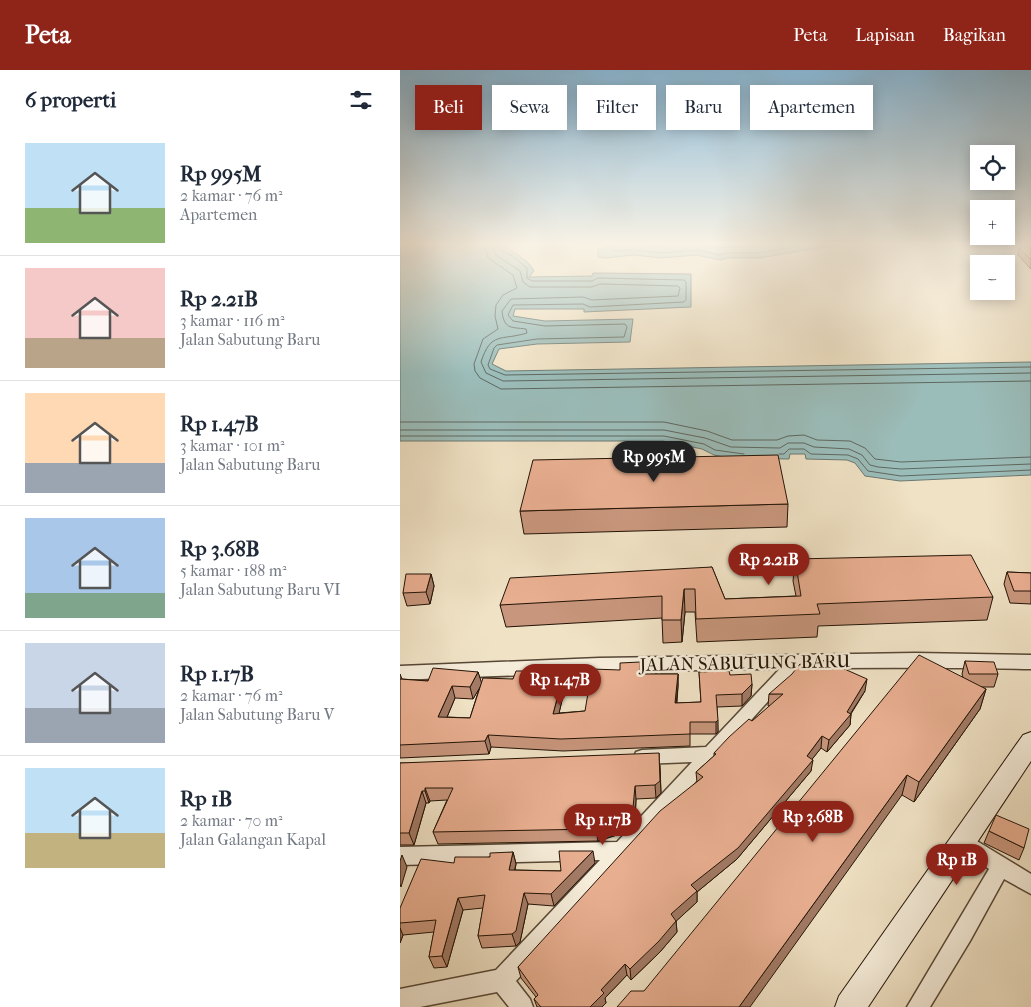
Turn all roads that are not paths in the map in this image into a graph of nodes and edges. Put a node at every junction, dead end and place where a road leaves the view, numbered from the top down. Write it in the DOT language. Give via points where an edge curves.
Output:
graph roads {
  1 [pos="915,660"];
  2 [pos="1031,662"];
  3 [pos="794,663"];
  4 [pos="400,673"];
  5 [pos="900,679"];
  6 [pos="1031,742"];
  7 [pos="712,754"];
  8 [pos="624,757"];
  9 [pos="962,841"];
  10 [pos="621,851"];
  11 [pos="400,856"];
  12 [pos="1000,866"];
  13 [pos="1031,885"];
  14 [pos="502,980"];
  15 [pos="402,997"];
  16 [pos="522,1007"];
  17 [pos="850,1007"];
  18 [pos="918,1007"];
  1 -- 2 [label="street, JALAN SABUTUNG BARU"];
  1 -- 3 [label="street, JALAN SABUTUNG BARU"];
  1 -- 5 [label="street"];
  3 -- 4 [label="street, JALAN SABUTUNG BARU" via="599,665"];
  3 -- 7 [label="street"];
  6 -- 9 [label="main road"];
  7 -- 8 [label="street"];
  7 -- 10 [label="street"];
  9 -- 12 [label="street"];
  9 -- 17 [label="main road"];
  10 -- 11 [label="street"];
  10 -- 14 [label="street"];
  12 -- 13 [label="street"];
  12 -- 18 [label="street"];
  14 -- 15 [label="street"];
  14 -- 16 [label="street"];
}
